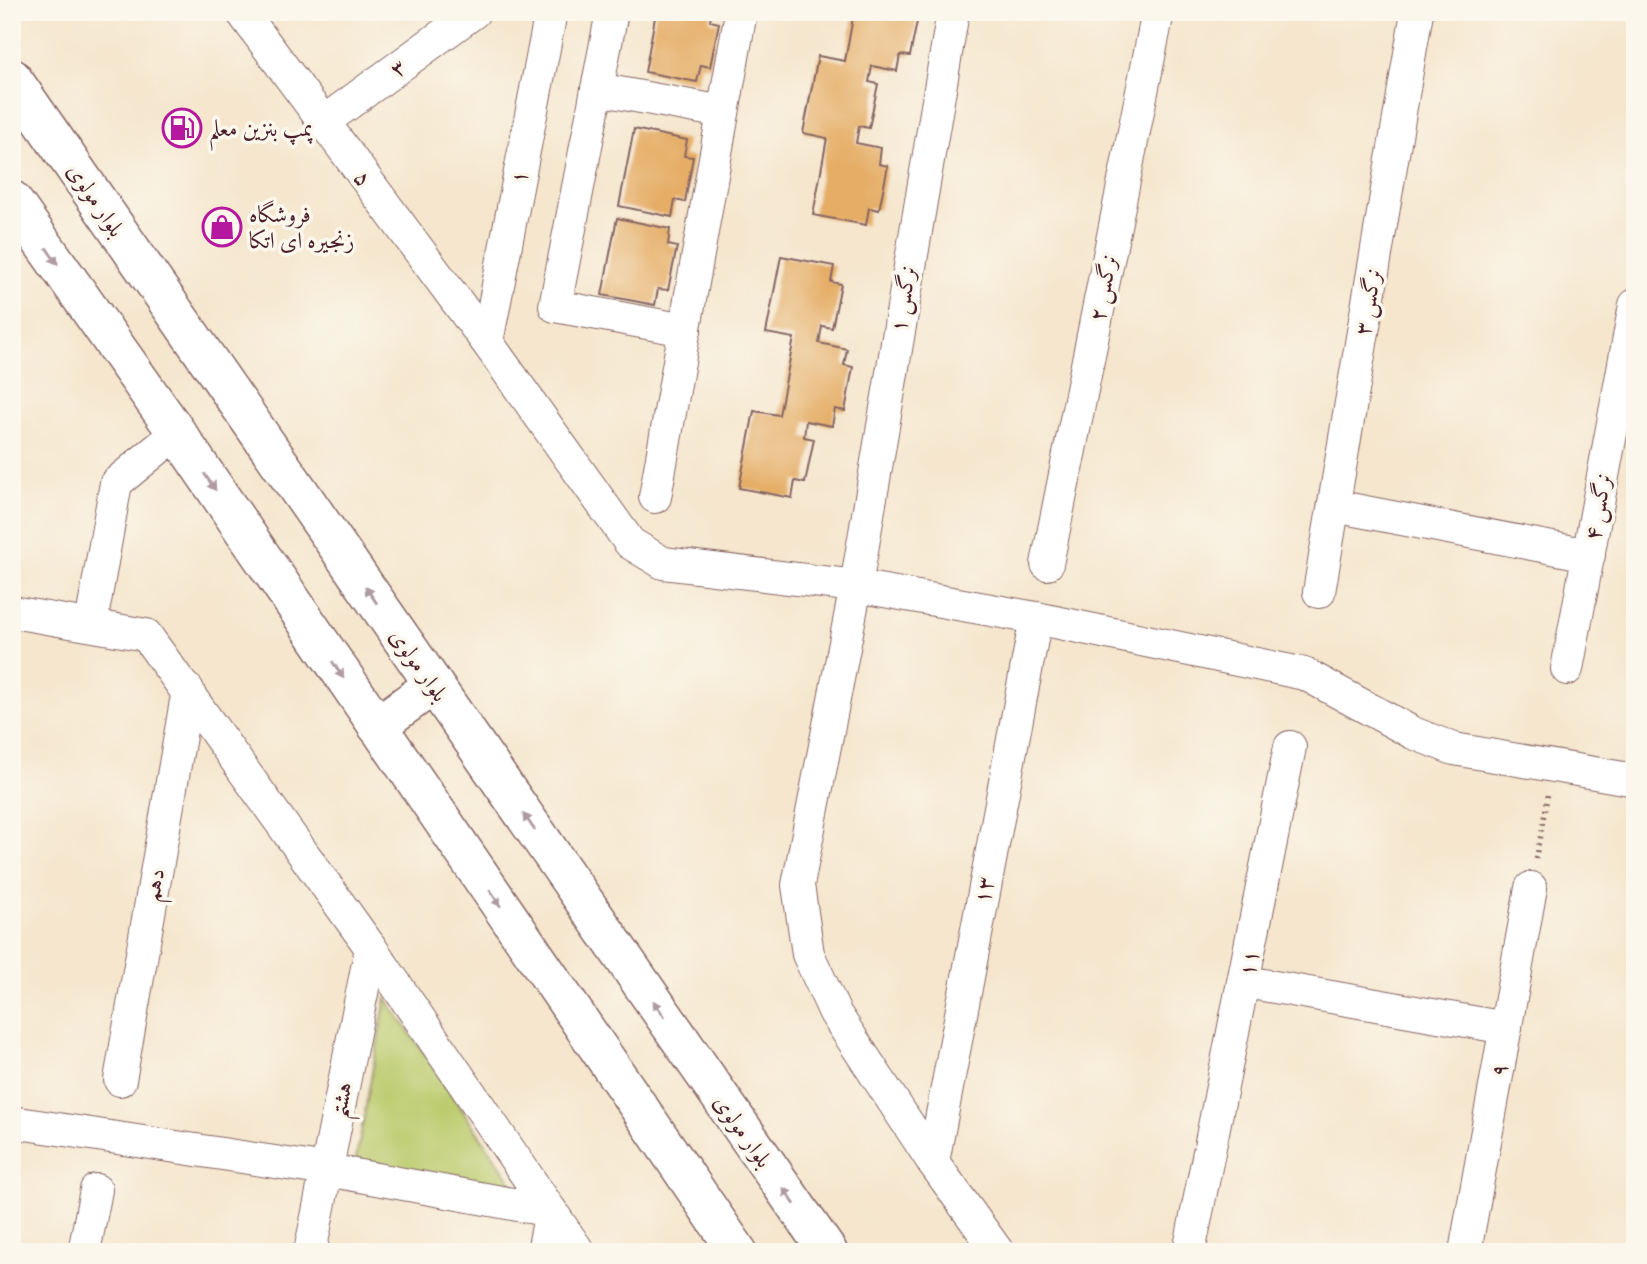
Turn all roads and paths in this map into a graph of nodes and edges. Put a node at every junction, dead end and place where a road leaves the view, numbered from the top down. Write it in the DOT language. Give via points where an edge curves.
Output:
graph roads {
  1 [pos="242,12"];
  2 [pos="474,12"];
  3 [pos="551,12"];
  4 [pos="612,12"];
  5 [pos="741,12"];
  6 [pos="953,12"];
  7 [pos="1158,12"];
  8 [pos="1417,12"];
  9 [pos="12,78"];
  10 [pos="597,89"];
  11 [pos="723,112"];
  12 [pos="322,123"];
  13 [pos="12,200"];
  14 [pos="1635,304"];
  15 [pos="685,330"];
  16 [pos="487,342"];
  17 [pos="177,433"];
  18 [pos="655,497"];
  19 [pos="1334,506"];
  20 [pos="1589,555"];
  21 [pos="1047,564"];
  22 [pos="856,586"];
  23 [pos="1319,592"];
  24 [pos="12,612"];
  25 [pos="1036,618"];
  26 [pos="90,624"];
  27 [pos="1567,668"];
  28 [pos="433,685"];
  29 [pos="188,690"];
  30 [pos="377,726"];
  31 [pos="1290,747"];
  32 [pos="1553,767"];
  33 [pos="1635,780"];
  34 [pos="1531,888"];
  35 [pos="371,948"];
  36 [pos="1246,982"];
  37 [pos="1506,1028"];
  38 [pos="120,1080"];
  39 [pos="12,1122"];
  40 [pos="933,1161"];
  41 [pos="327,1170"];
  42 [pos="96,1190"];
  43 [pos="551,1211"];
  44 [pos="84,1252"];
  45 [pos="310,1252"];
  46 [pos="543,1252"];
  47 [pos="579,1252"];
  48 [pos="738,1252"];
  49 [pos="828,1252"];
  50 [pos="998,1252"];
  51 [pos="1189,1252"];
  52 [pos="1465,1252"];
  1 -- 12 [label="street, ۵"];
  2 -- 12 [label="street, ۳"];
  3 -- 16 [label="street, ۱"];
  4 -- 10 [label="street"];
  5 -- 11 [label="street"];
  6 -- 22 [label="street, نرگس ۱"];
  7 -- 21 [label="street, نرگس ۲"];
  8 -- 19 [label="street, نرگس ۳"];
  28 -- 9 [label="street, بلوار مولوی, one-way"];
  10 -- 11 [label="street"];
  10 -- 15 [label="street" via="555,306"];
  11 -- 15 [label="street"];
  12 -- 16 [label="street, ۵"];
  13 -- 17 [label="street, one-way"];
  14 -- 20 [label="street, نرگس ۴"];
  15 -- 18 [label="street"];
  16 -- 22 [label="street, ۵" via="630,543 646,555 663,563"];
  17 -- 26 [label="street" via="116,483"];
  17 -- 30 [label="street, one-way"];
  19 -- 20 [label="street"];
  19 -- 23 [label="street, نرگس ۳"];
  20 -- 27 [label="street, نرگس ۴"];
  22 -- 25 [label="street, ۵"];
  22 -- 40 [label="street, نرگس ۱" via="798,885 808,954 835,1013"];
  24 -- 26 [label="street"];
  25 -- 32 [label="street, ۵" via="1305,674 1454,750"];
  25 -- 40 [label="street, ۱۳"];
  26 -- 29 [label="street" via="146,635"];
  28 -- 30 [label="street"];
  49 -- 28 [label="street, بلوار مولوی, one-way"];
  29 -- 35 [label="street"];
  29 -- 38 [label="street, دهم"];
  30 -- 48 [label="street, one-way"];
  31 -- 36 [label="street, ۱۱"];
  32 -- 33 [label="street, ۵"];
  32 -- 34 [label="path"];
  34 -- 37 [label="street, ۹"];
  35 -- 41 [label="street, هشتم"];
  35 -- 43 [label="street"];
  36 -- 37 [label="street"];
  36 -- 51 [label="street, ۱۱"];
  37 -- 52 [label="street, ۹"];
  39 -- 41 [label="street"];
  40 -- 50 [label="street, نرگس ۱"];
  41 -- 43 [label="street"];
  41 -- 45 [label="street, هشتم"];
  42 -- 44 [label="street"];
  43 -- 46 [label="street"];
  43 -- 47 [label="street"];
}
